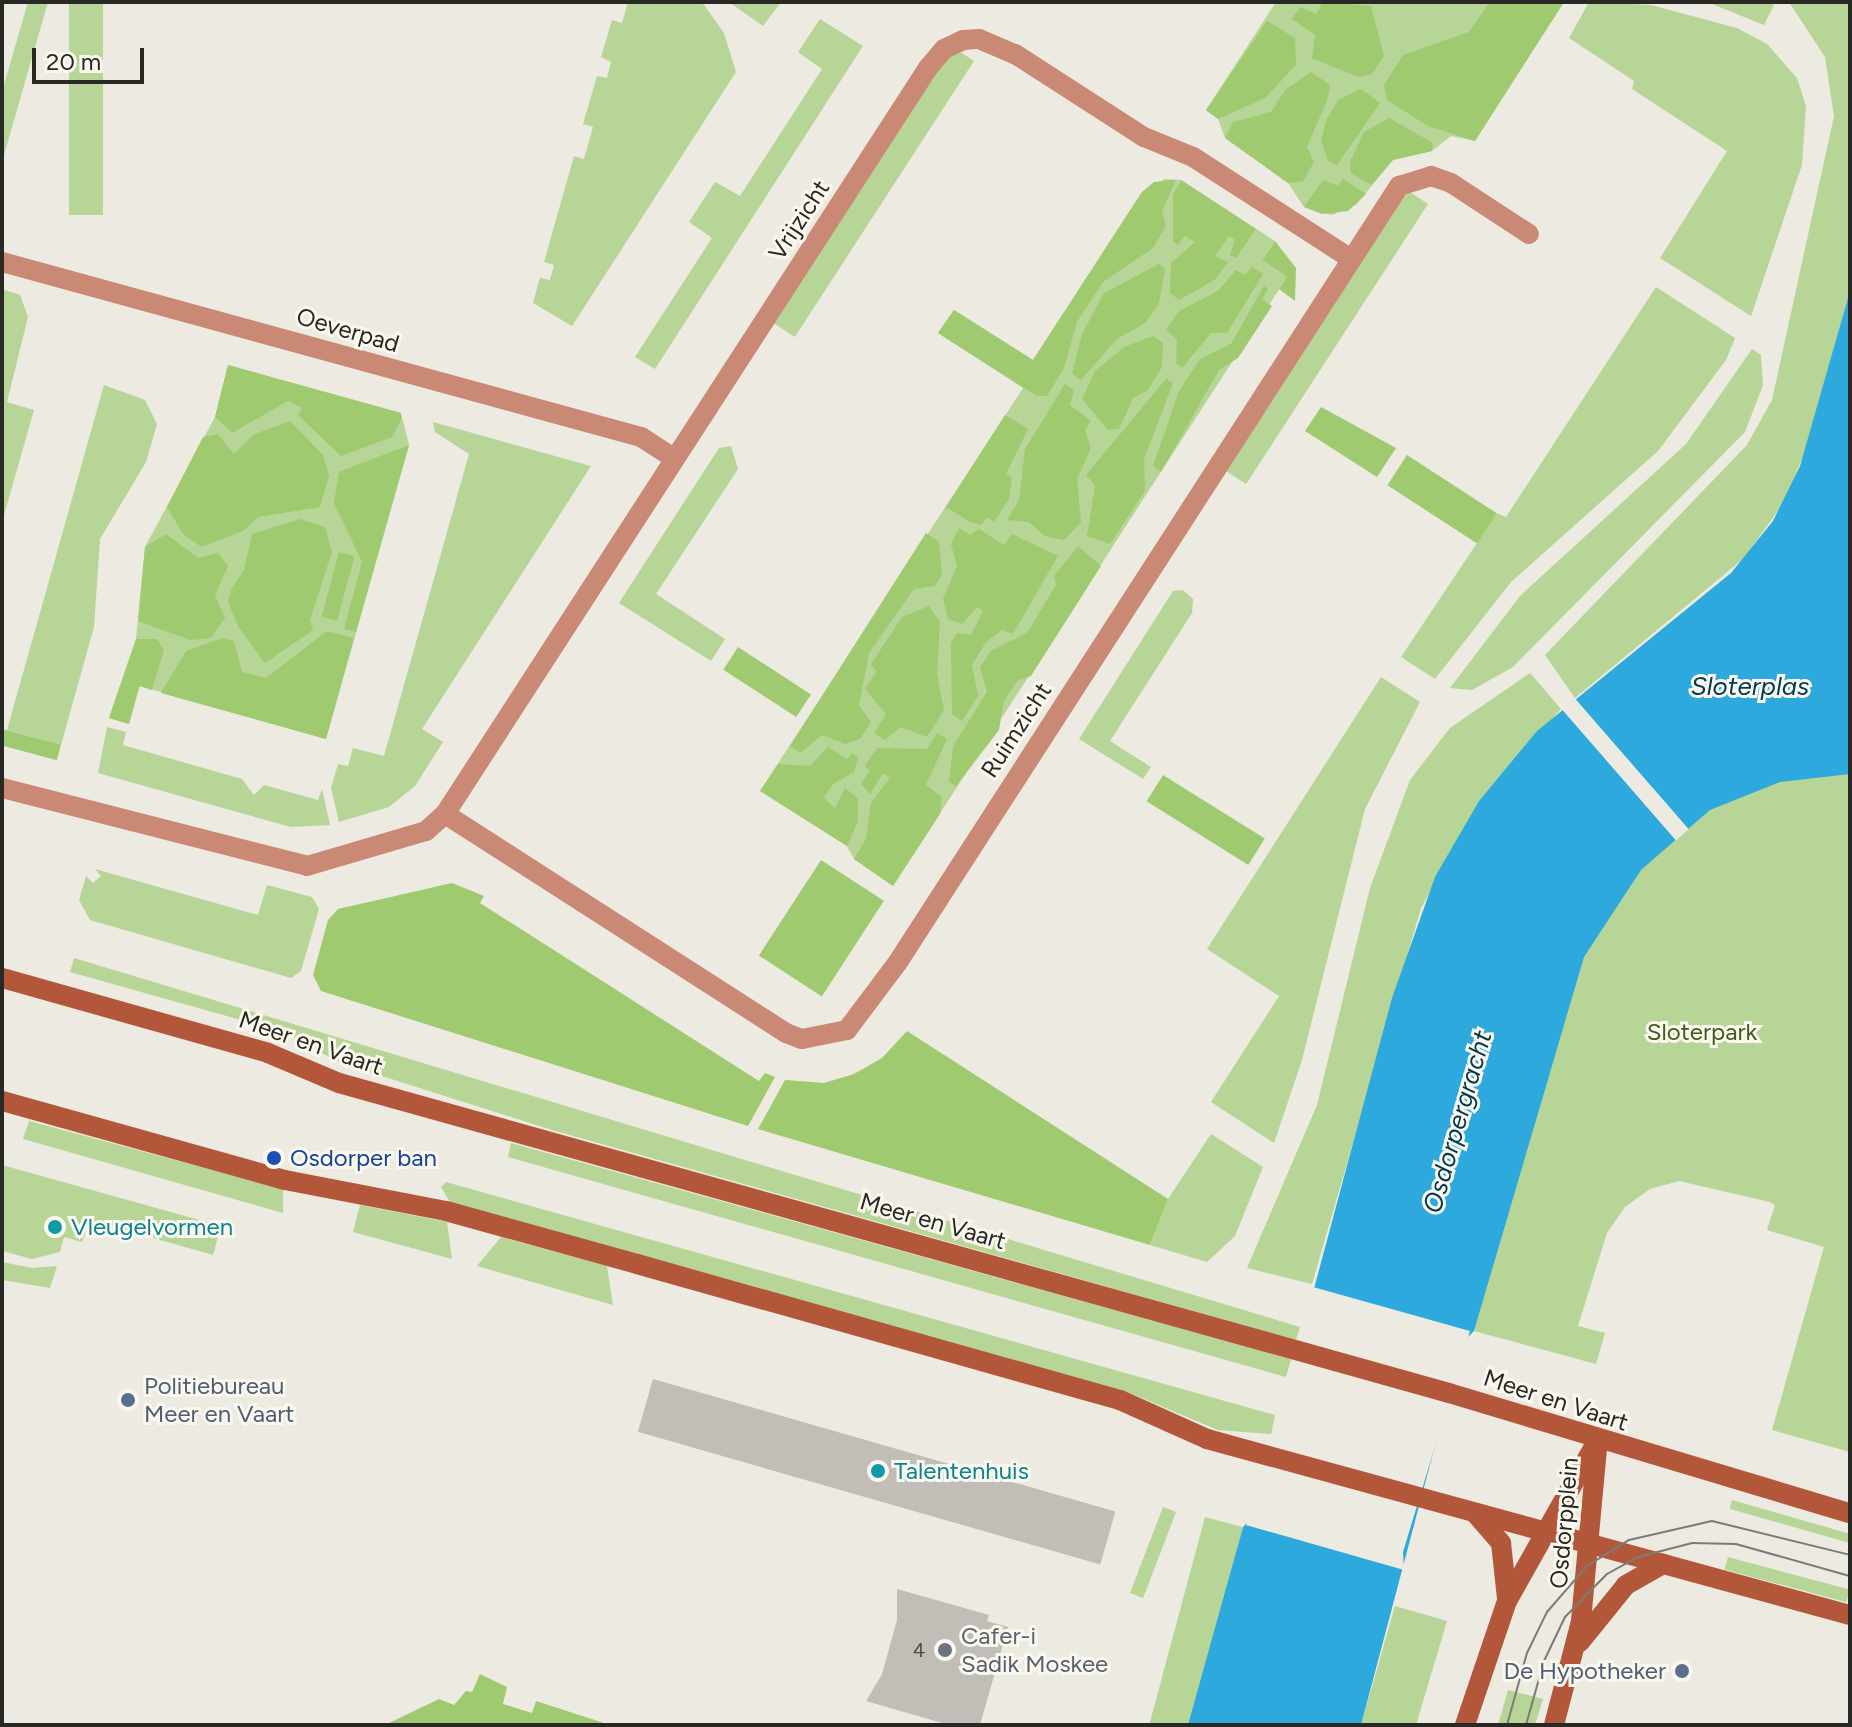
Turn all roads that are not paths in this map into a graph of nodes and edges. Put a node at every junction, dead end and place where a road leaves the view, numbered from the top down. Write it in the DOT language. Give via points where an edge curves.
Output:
graph roads {
  1 [pos="1529,234"];
  2 [pos="1350,258"];
  3 [pos="2,262"];
  4 [pos="675,459"];
  5 [pos="2,788"];
  6 [pos="445,814"];
  7 [pos="2,978"];
  8 [pos="2,1101"];
  9 [pos="1597,1441"];
  10 [pos="1475,1513"];
  11 [pos="1850,1513"];
  12 [pos="1546,1532"];
  13 [pos="1589,1544"];
  14 [pos="1663,1564"];
  15 [pos="1507,1601"];
  16 [pos="1850,1615"];
  17 [pos="1576,1649"];
  18 [pos="1465,1725"];
  19 [pos="1554,1725"];
  1 -- 2 [label="street, Ruimzicht" via="1451,183 1415,177 1399,186"];
  2 -- 4 [label="street, Vrijzicht" via="1193,157 1144,137 1015,54 979,39 963,40 944,49 928,68"];
  2 -- 6 [label="street, Ruimzicht" via="898,962 847,1030 802,1039 778,1029"];
  3 -- 4 [label="street, Oeverpad" via="641,437"];
  4 -- 6 [label="street, Vrijzicht"];
  5 -- 6 [label="street" via="307,866 399,843"];
  7 -- 9 [label="main road, Meer en Vaart" via="268,1053 339,1083 1449,1393"];
  8 -- 10 [label="main road" via="285,1180 446,1211 668,1272 1120,1400 1196,1435"];
  9 -- 11 [label="main road, Meer en Vaart"];
  9 -- 12 [label="main road, Osdorpplein"];
  9 -- 13 [label="main road, Osdorpplein"];
  10 -- 12 [label="main road"];
  10 -- 15 [label="main road, Osdorpplein" via="1501,1543"];
  12 -- 13 [label="main road"];
  12 -- 15 [label="main road, Osdorpplein"];
  13 -- 14 [label="main road"];
  13 -- 17 [label="main road, Osdorpplein"];
  14 -- 16 [label="main road"];
  14 -- 17 [label="main road, Osdorpplein" via="1617,1593"];
  15 -- 18 [label="main road, Osdorpplein"];
  17 -- 19 [label="main road, Osdorpplein"];
}
